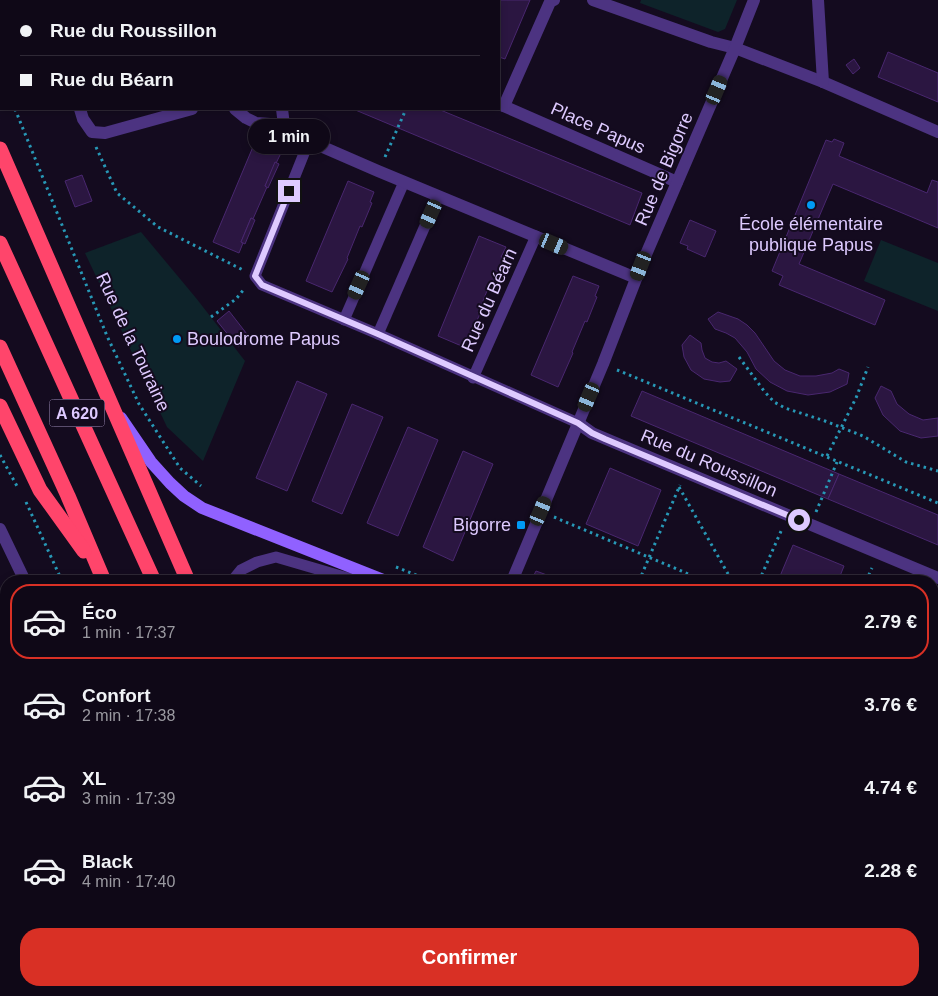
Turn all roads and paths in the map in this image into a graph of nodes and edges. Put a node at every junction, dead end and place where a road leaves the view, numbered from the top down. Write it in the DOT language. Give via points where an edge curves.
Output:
graph roads {
  1 [pos="554,0"];
  2 [pos="593,0"];
  3 [pos="754,0"];
  4 [pos="818,0"];
  5 [pos="735,48"];
  6 [pos="823,82"];
  7 [pos="501,106"];
  8 [pos="15,110"];
  9 [pos="188,110"];
  10 [pos="236,110"];
  11 [pos="282,110"];
  12 [pos="406,110"];
  13 [pos="81,114"];
  14 [pos="284,125"];
  15 [pos="938,132"];
  16 [pos="309,141"];
  17 [pos="0,149"];
  18 [pos="378,171"];
  19 [pos="404,182"];
  20 [pos="677,182"];
  21 [pos="438,196"];
  22 [pos="536,236"];
  23 [pos="0,243"];
  24 [pos="255,276"];
  25 [pos="636,278"];
  26 [pos="211,317"];
  27 [pos="344,320"];
  28 [pos="378,334"];
  29 [pos="0,347"];
  30 [pos="739,357"];
  31 [pos="603,364"];
  32 [pos="868,367"];
  33 [pos="473,378"];
  34 [pos="0,406"];
  35 [pos="114,408"];
  36 [pos="578,423"];
  37 [pos="842,428"];
  38 [pos="0,455"];
  39 [pos="827,456"];
  40 [pos="837,462"];
  41 [pos="938,471"];
  42 [pos="685,472"];
  43 [pos="679,486"];
  44 [pos="207,492"];
  45 [pos="21,493"];
  46 [pos="25,501"];
  47 [pos="938,503"];
  48 [pos="541,511"];
  49 [pos="788,515"];
  50 [pos="810,525"];
  51 [pos="0,530"];
  52 [pos="649,558"];
  53 [pos="395,567"];
  54 [pos="22,575"];
  55 [pos="59,575"];
  56 [pos="100,575"];
  57 [pos="100,575"];
  58 [pos="151,575"];
  59 [pos="185,575"];
  60 [pos="237,575"];
  61 [pos="338,575"];
  62 [pos="371,575"];
  63 [pos="416,575"];
  64 [pos="514,575"];
  65 [pos="642,575"];
  66 [pos="690,575"];
  67 [pos="729,575"];
  68 [pos="762,575"];
  69 [pos="931,575"];
  1 -- 7 [label="street, Place Papus" via="550,2"];
  2 -- 5 [label="street"];
  3 -- 5 [label="street, Rue de Bigorre"];
  4 -- 6 [label="street"];
  5 -- 6 [label="street"];
  5 -- 20 [label="street, Rue de Bigorre"];
  6 -- 15 [label="street"];
  7 -- 20 [label="street, Place Papus"];
  8 -- 44 [label="path, Rue de la Touraine" via="107,336 139,404 180,468"];
  9 -- 13 [label="street" via="105,133 92,132"];
  10 -- 14 [label="street, Rue du Béarn" via="256,123"];
  11 -- 14 [label="street"];
  12 -- 18 [label="path"];
  13 -- 24 [label="path" via="116,193 158,228"];
  14 -- 16 [label="street, Rue du Béarn"];
  16 -- 18 [label="street, Rue du Béarn"];
  16 -- 24 [label="lane"];
  17 -- 35 [label="highway"];
  18 -- 19 [label="street, Rue du Béarn"];
  19 -- 21 [label="street, Rue du Béarn"];
  19 -- 27 [label="lane"];
  20 -- 25 [label="street, Rue de Bigorre"];
  21 -- 22 [label="street, Rue du Béarn"];
  21 -- 28 [label="lane"];
  22 -- 25 [label="street, Rue du Béarn"];
  22 -- 33 [label="lane, Rue du Béarn"];
  23 -- 58 [label="highway, A 620"];
  24 -- 26 [label="path" via="236,299"];
  24 -- 27 [label="lane, Rue du Béarn" via="262,285"];
  25 -- 31 [label="street, Rue de Bigorre"];
  27 -- 28 [label="lane, Rue du Béarn"];
  28 -- 33 [label="lane, Rue du Béarn"];
  29 -- 56 [label="highway, A 620"];
  30 -- 37 [label="path" via="774,402"];
  31 -- 36 [label="street, Rue de Bigorre"];
  31 -- 39 [label="path"];
  32 -- 37 [label="path"];
  33 -- 36 [label="lane, Rue du Béarn"];
  34 -- 57 [label="highway" via="40,490"];
  35 -- 59 [label="highway"];
  35 -- 62 [label="street" via="157,469 184,496 202,508"];
  36 -- 42 [label="street, Rue du Roussillon" via="592,433"];
  36 -- 48 [label="street, Rue de Bigorre"];
  37 -- 39 [label="path"];
  37 -- 41 [label="path" via="863,436 906,462"];
  38 -- 45 [label="path"];
  39 -- 40 [label="path"];
  40 -- 47 [label="path"];
  40 -- 50 [label="path"];
  42 -- 43 [label="path"];
  42 -- 49 [label="street, Rue du Roussillon"];
  43 -- 52 [label="path"];
  43 -- 67 [label="path"];
  46 -- 55 [label="path"];
  48 -- 52 [label="path"];
  48 -- 64 [label="street, Rue de Bigorre"];
  49 -- 50 [label="street, Rue du Roussillon"];
  49 -- 68 [label="path"];
  50 -- 69 [label="street, Rue du Roussillon"];
  51 -- 54 [label="street"];
  52 -- 65 [label="path"];
  52 -- 66 [label="path"];
  53 -- 63 [label="path"];
  60 -- 61 [label="lane" via="257,562 276,557"];
}
